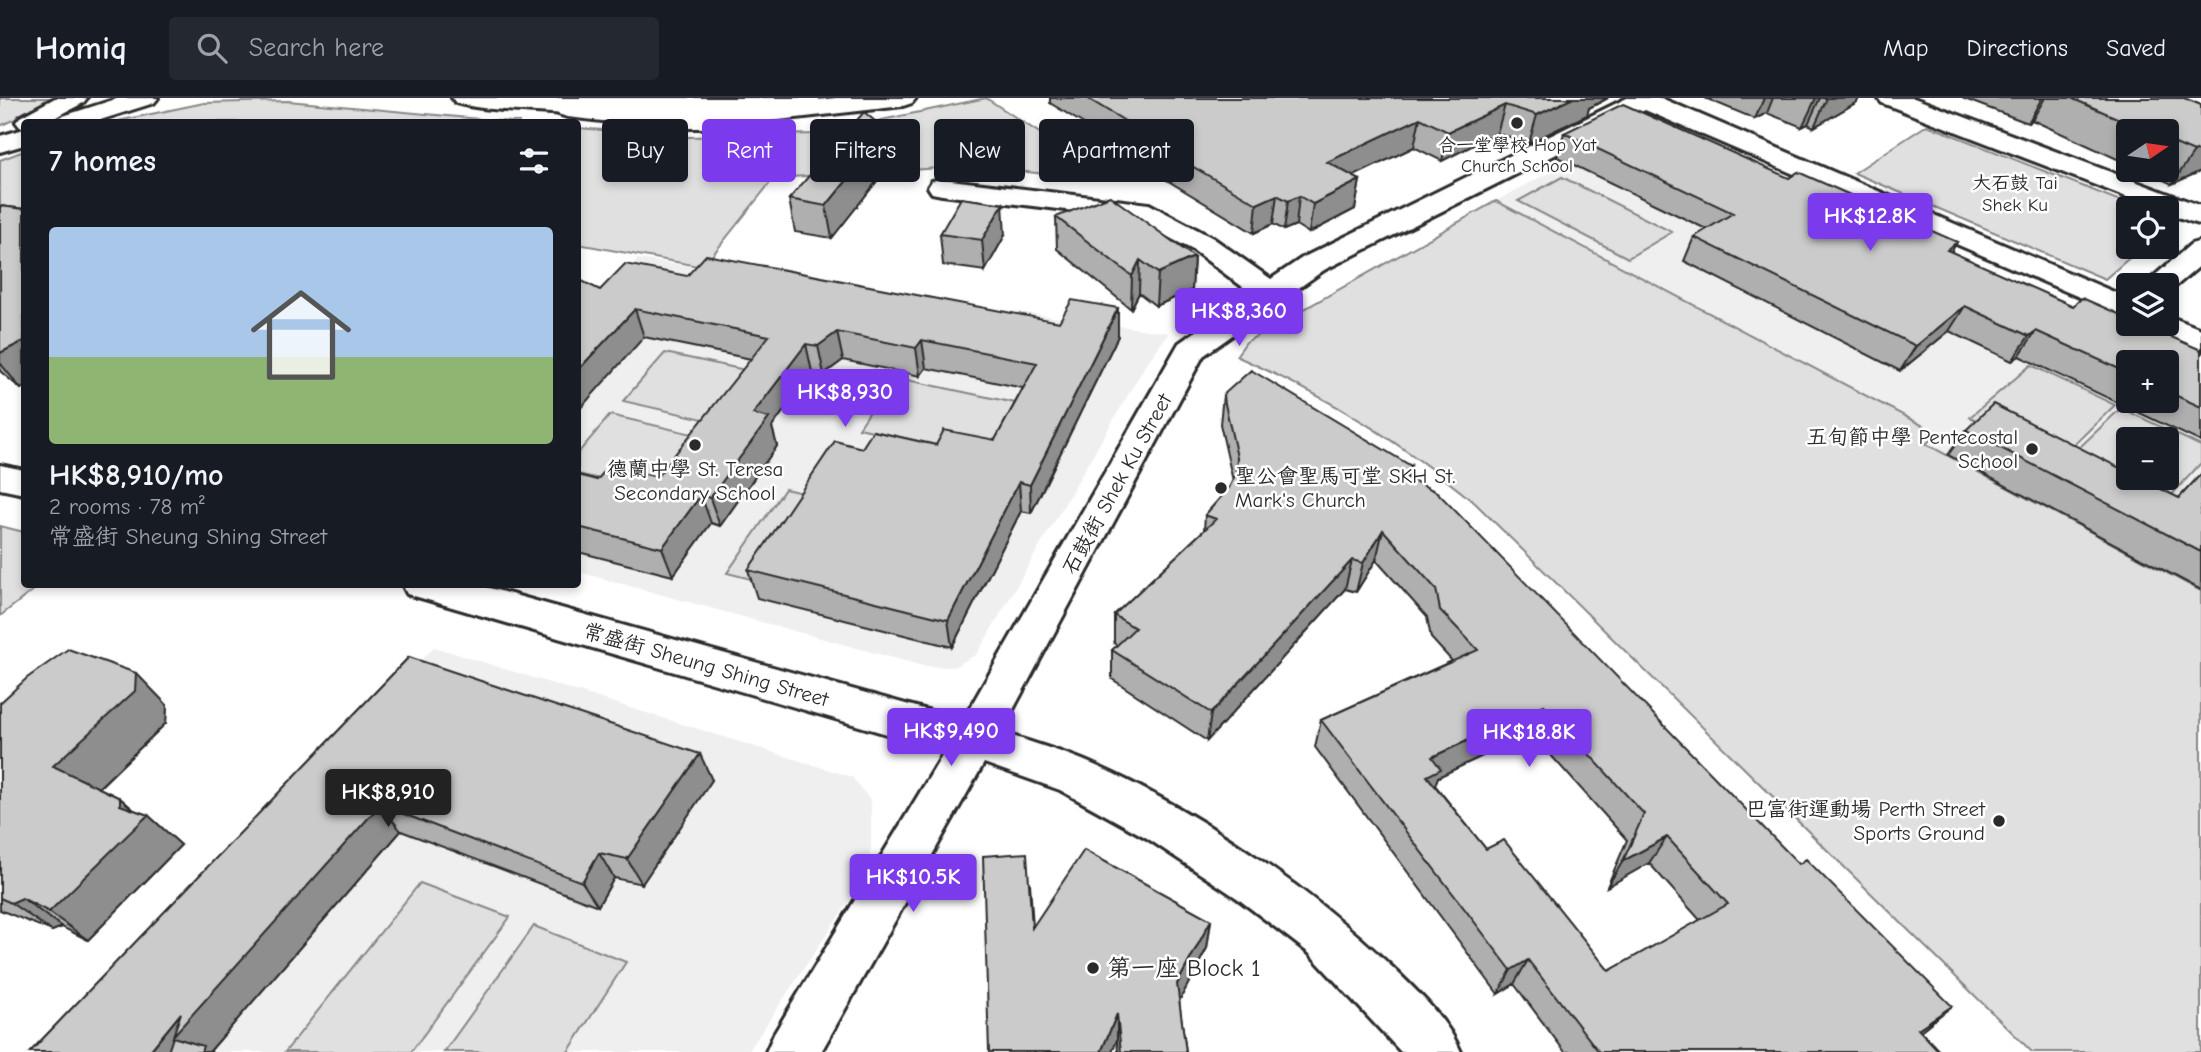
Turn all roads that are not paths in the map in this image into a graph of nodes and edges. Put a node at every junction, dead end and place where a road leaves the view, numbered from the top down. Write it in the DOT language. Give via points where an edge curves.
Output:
graph roads {
  1 [pos="74,98"];
  2 [pos="145,98"];
  3 [pos="465,98"];
  4 [pos="807,98"];
  5 [pos="902,98"];
  6 [pos="1891,98"];
  7 [pos="1643,99"];
  8 [pos="546,107"];
  9 [pos="36,119"];
  10 [pos="78,119"];
  11 [pos="21,126"];
  12 [pos="0,134"];
  13 [pos="21,138"];
  14 [pos="0,144"];
  15 [pos="942,187"];
  16 [pos="2201,216"];
  17 [pos="2201,250"];
  18 [pos="2173,273"];
  19 [pos="1270,293"];
  20 [pos="2116,304"];
  21 [pos="2179,331"];
  22 [pos="2201,341"];
  23 [pos="0,477"];
  24 [pos="21,481"];
  25 [pos="435,588"];
  26 [pos="974,741"];
  27 [pos="792,1052"];
  28 [pos="1435,1052"];
  1 -- 9 [label="main road"];
  2 -- 10 [label="main road"];
  3 -- 8 [label="main road"];
  4 -- 8 [label="main road" via="699,108"];
  5 -- 8 [label="main road" via="707,120"];
  6 -- 16 [label="main road"];
  7 -- 19 [label="main road, 石鼓街 Shek Ku Street" via="1313,264"];
  7 -- 20 [label="main road"];
  11 -- 12 [label="main road"];
  13 -- 14 [label="main road"];
  15 -- 19 [label="main road" via="1139,210 1203,244"];
  17 -- 18 [label="main road"];
  19 -- 26 [label="main road, 石鼓街 Shek Ku Street" via="1191,350"];
  21 -- 22 [label="main road"];
  23 -- 24 [label="main road"];
  25 -- 26 [label="main road, 常盛街 Sheung Shing Street"];
  26 -- 27 [label="main road, 石鼓街 Shek Ku Street"];
  26 -- 28 [label="main road, 常盛街 Sheung Shing Street" via="1076,777 1163,824 1254,883 1326,937 1390,999"];
}
